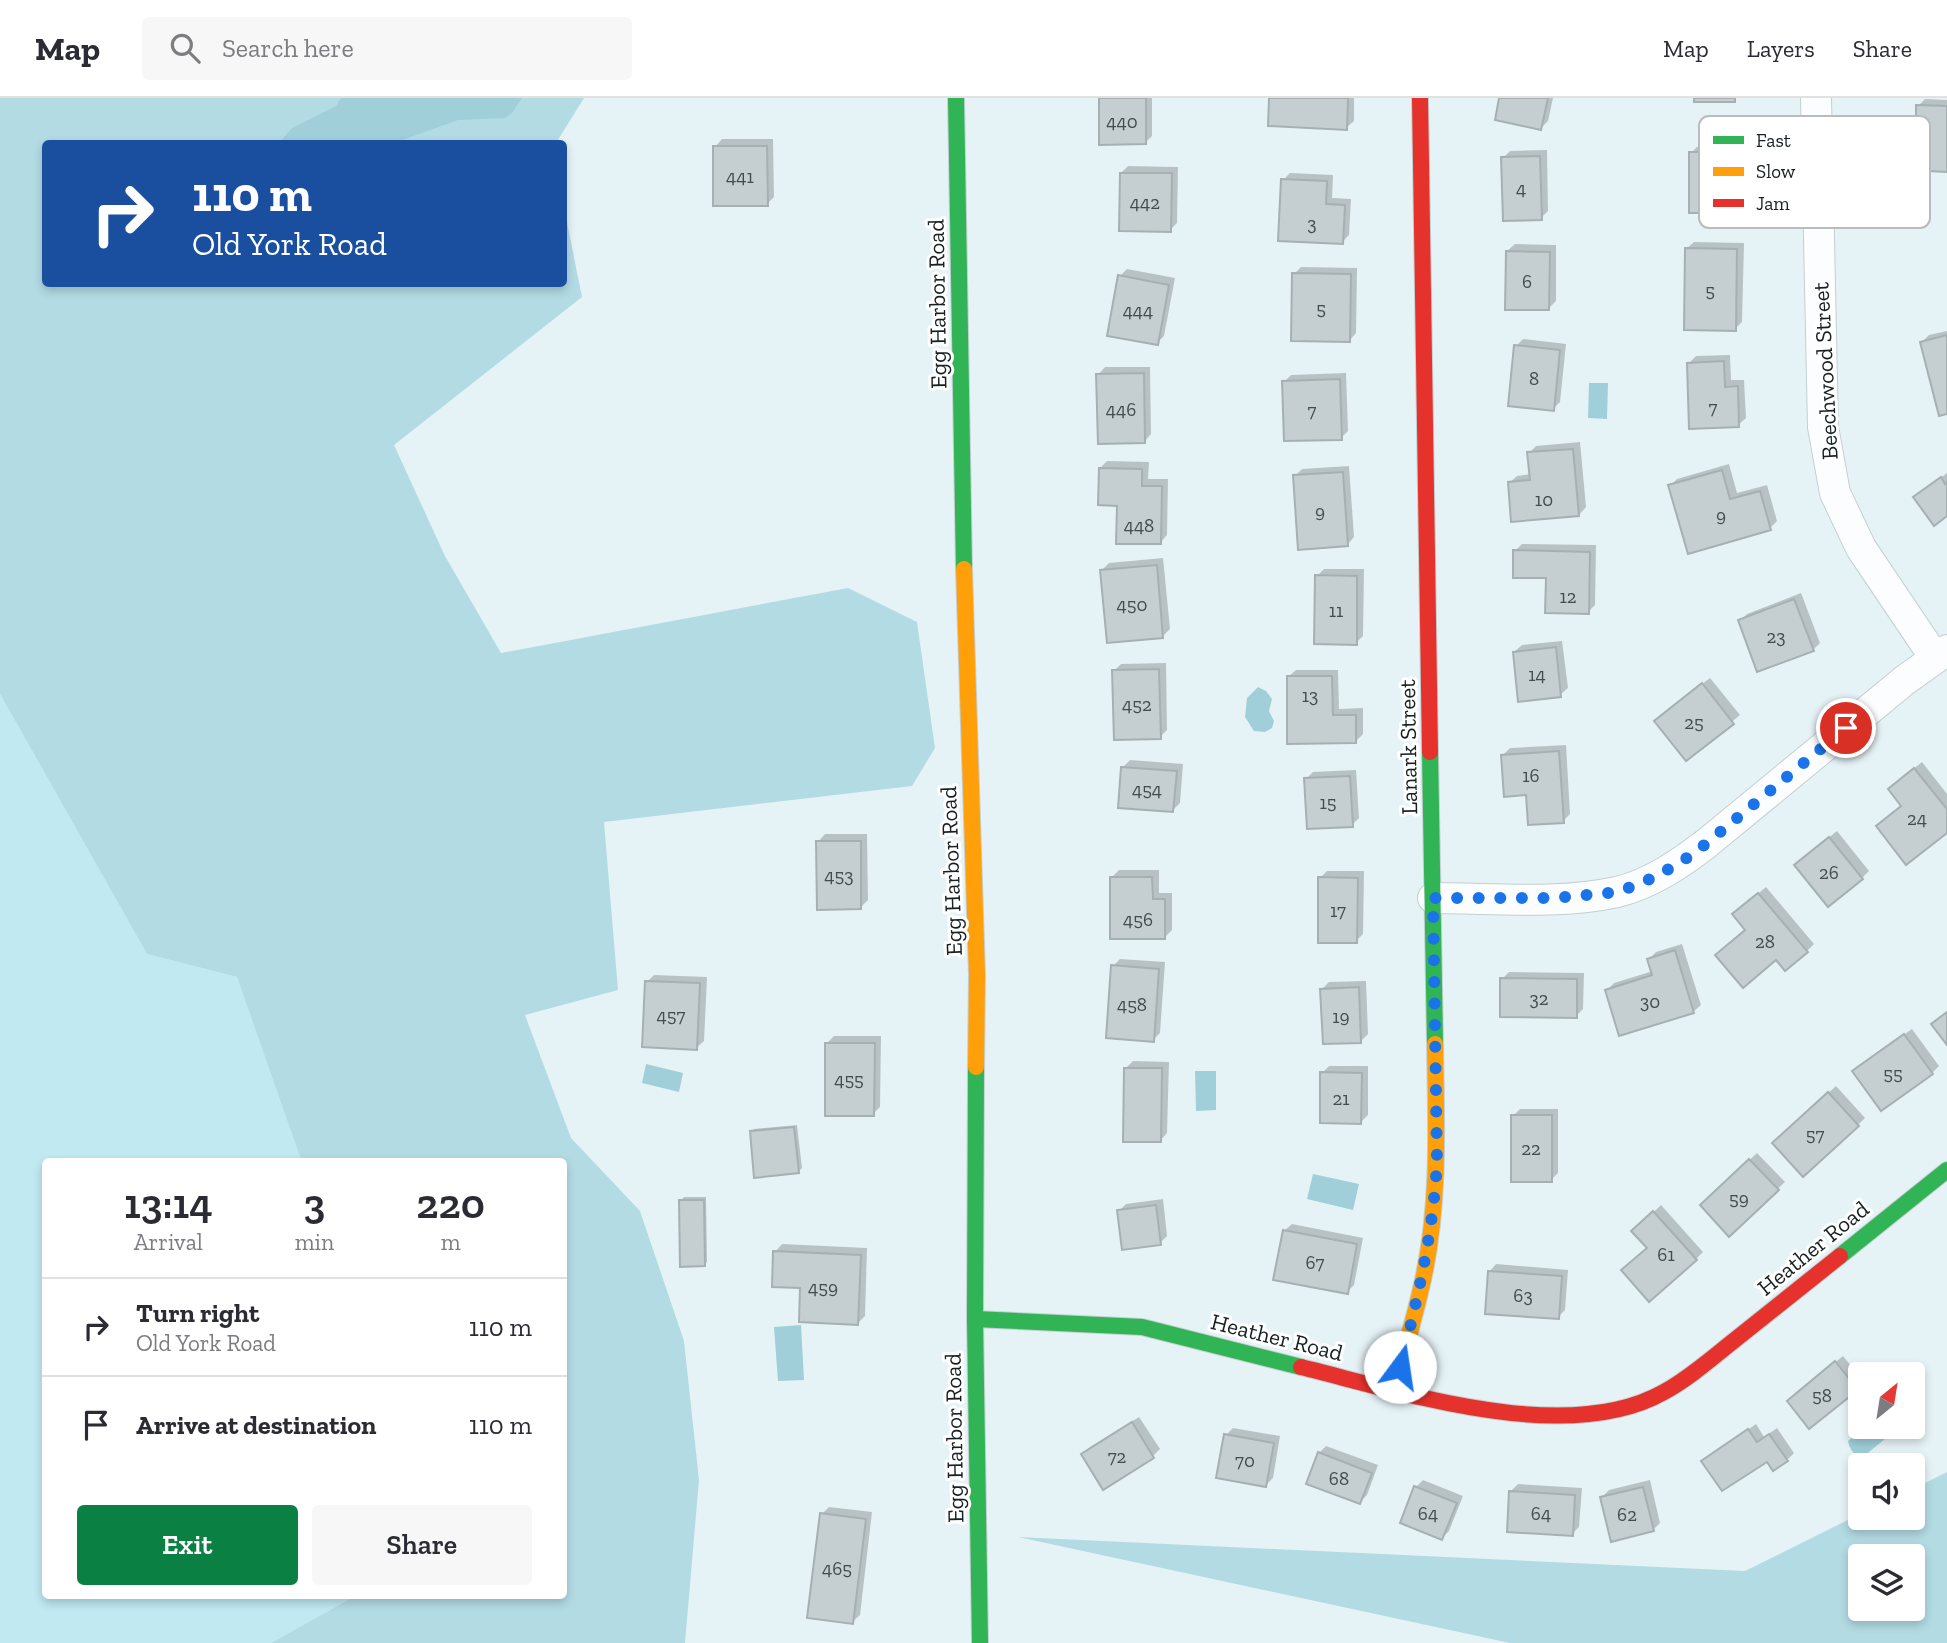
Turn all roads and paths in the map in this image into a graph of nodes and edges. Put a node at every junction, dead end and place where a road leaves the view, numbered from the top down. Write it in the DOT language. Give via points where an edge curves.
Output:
graph roads {
  1 [pos="956,98"];
  2 [pos="1420,98"];
  3 [pos="1816,98"];
  4 [pos="1816,116"];
  5 [pos="1819,228"];
  6 [pos="1941,654"];
  7 [pos="1433,898"];
  8 [pos="1947,1170"];
  9 [pos="975,1319"];
  10 [pos="1394,1390"];
  11 [pos="980,1643"];
  1 -- 9 [label="street, Egg Harbor Road" via="977,975"];
  2 -- 7 [label="street, Lanark Street"];
  3 -- 4 [label="street, Beechwood Street"];
  5 -- 6 [label="street, Beechwood Street" via="1823,427 1830,472 1861,548"];
  6 -- 7 [label="street" via="1707,843 1648,880 1618,892 1553,898"];
  7 -- 10 [label="street, Lanark Street" via="1437,1162 1423,1275"];
  8 -- 10 [label="street, Heather Road" via="1663,1393 1625,1408 1585,1416 1501,1412"];
  9 -- 10 [label="street, Heather Road" via="1142,1327"];
  9 -- 11 [label="street, Egg Harbor Road"];
}
